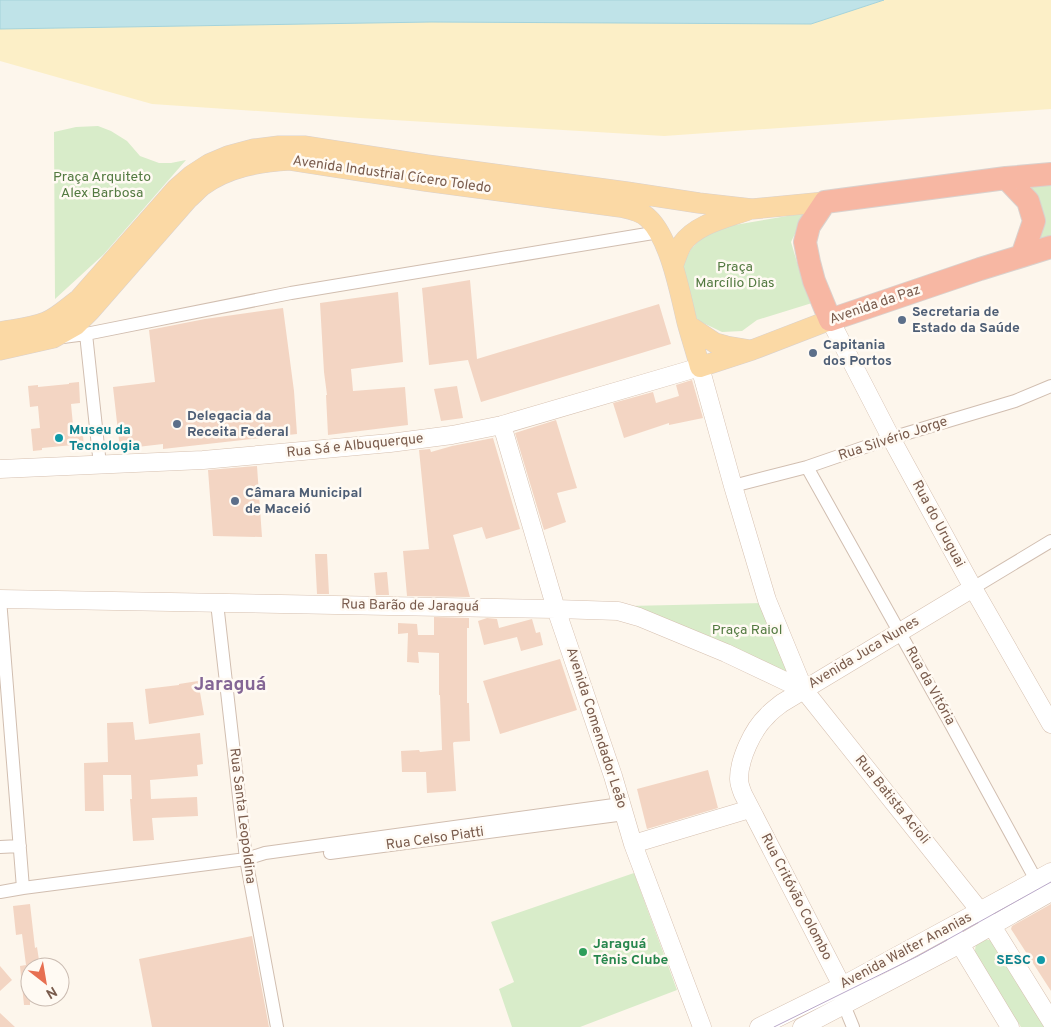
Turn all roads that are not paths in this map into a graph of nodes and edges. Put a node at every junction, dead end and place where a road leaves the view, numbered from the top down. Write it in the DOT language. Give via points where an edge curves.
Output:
graph roads {
  1 [pos="1051,174"];
  2 [pos="1006,178"];
  3 [pos="824,202"];
  4 [pos="752,209"];
  5 [pos="659,232"];
  6 [pos="1051,247"];
  7 [pos="1022,256"];
  8 [pos="673,266"];
  9 [pos="830,320"];
  10 [pos="688,325"];
  11 [pos="0,332"];
  12 [pos="86,334"];
  13 [pos="53,338"];
  14 [pos="0,350"];
  15 [pos="752,350"];
  16 [pos="700,366"];
  17 [pos="1051,386"];
  18 [pos="502,425"];
  19 [pos="891,438"];
  20 [pos="100,464"];
  21 [pos="807,467"];
  22 [pos="0,469"];
  23 [pos="732,486"];
  24 [pos="1051,540"];
  25 [pos="973,588"];
  26 [pos="0,599"];
  27 [pos="217,603"];
  28 [pos="556,609"];
  29 [pos="900,631"];
  30 [pos="804,690"];
  31 [pos="1051,724"];
  32 [pos="6,749"];
  33 [pos="623,809"];
  34 [pos="750,809"];
  35 [pos="633,844"];
  36 [pos="20,846"];
  37 [pos="0,848"];
  38 [pos="246,859"];
  39 [pos="1044,876"];
  40 [pos="23,888"];
  41 [pos="0,892"];
  42 [pos="1051,892"];
  43 [pos="980,911"];
  44 [pos="992,926"];
  45 [pos="950,928"];
  46 [pos="960,944"];
  47 [pos="842,986"];
  48 [pos="844,1005"];
  49 [pos="1051,1021"];
  50 [pos="277,1027"];
  51 [pos="702,1027"];
  52 [pos="760,1027"];
  53 [pos="802,1027"];
  54 [pos="853,1027"];
  55 [pos="1010,1027"];
  1 -- 2 [label="highway"];
  2 -- 3 [label="highway"];
  2 -- 7 [label="highway" via="1028,201 1034,221"];
  3 -- 4 [label="main road"];
  3 -- 9 [label="highway" via="809,226 805,242 814,281"];
  4 -- 8 [label="main road" via="700,228 683,243"];
  4 -- 11 [label="main road, Avenida Industrial Cícero Toledo" via="304,146 254,149 221,158 192,174 78,299 61,313 46,322"];
  5 -- 8 [label="main road, Avenida Industrial Cícero Toledo"];
  5 -- 12 [label="street" via="291,293"];
  5 -- 13 [label="main road, Avenida Industrial Cícero Toledo" via="647,216 620,207 290,160 269,161 220,175 202,186 90,311 76,325"];
  6 -- 7 [label="highway, Avenida da Paz"];
  7 -- 9 [label="highway, Avenida da Paz"];
  8 -- 10 [label="main road, Avenida Industrial Cícero Toledo"];
  9 -- 15 [label="main road, Avenida da Paz"];
  9 -- 19 [label="street, Rua do Uruguai"];
  10 -- 15 [label="main road" via="715,343"];
  10 -- 16 [label="main road, Avenida Industrial Cícero Toledo"];
  12 -- 13 [label="street"];
  12 -- 20 [label="street"];
  13 -- 14 [label="main road, Avenida Industrial Cícero Toledo"];
  15 -- 16 [label="main road, Avenida da Paz"];
  16 -- 18 [label="street, Rua Sá e Albuquerque"];
  16 -- 23 [label="street"];
  17 -- 19 [label="street, Rua Silvério Jorge" via="1015,401"];
  18 -- 20 [label="street, Rua Sá e Albuquerque" via="390,443 203,460"];
  18 -- 28 [label="street, Avenida Comendador Leão"];
  19 -- 21 [label="street, Rua Silvério Jorge"];
  19 -- 25 [label="street, Rua do Uruguai"];
  20 -- 22 [label="street, Rua Sá e Albuquerque"];
  21 -- 23 [label="street, Rua Silvério Jorge"];
  21 -- 29 [label="street, Rua da Vitória"];
  23 -- 30 [label="street" via="768,600"];
  24 -- 25 [label="street, Avenida Juca Nunes"];
  25 -- 29 [label="street, Avenida Juca Nunes"];
  25 -- 31 [label="street, Rua do Uruguai"];
  26 -- 27 [label="street, Rua Barão de Jaraguá"];
  26 -- 32 [label="street"];
  27 -- 28 [label="street, Rua Barão de Jaraguá"];
  27 -- 38 [label="street, Rua Santa Leopoldina"];
  28 -- 30 [label="street, Rua Barão de Jaraguá" via="618,611 639,617"];
  28 -- 33 [label="street, Avenida Comendador Leão"];
  29 -- 30 [label="street, Avenida Juca Nunes"];
  29 -- 39 [label="street, Rua da Vitória"];
  30 -- 34 [label="street, Avenida Juca Nunes" via="766,716 754,732 739,782"];
  30 -- 43 [label="street, Rua Batista Acioli"];
  32 -- 36 [label="street"];
  33 -- 35 [label="street, Avenida Comendador Leão"];
  33 -- 38 [label="street, Rua Celso Piatti" via="265,853"];
  34 -- 35 [label="street"];
  34 -- 47 [label="street, Rua Critóvão Colombo"];
  35 -- 51 [label="street, Avenida Comendador Leão"];
  36 -- 37 [label="street"];
  36 -- 40 [label="street"];
  38 -- 40 [label="street, Rua Celso Piatti"];
  38 -- 50 [label="street, Rua Santa Leopoldina"];
  39 -- 43 [label="street, Avenida Walter Ananias"];
  40 -- 41 [label="street, Rua Celso Piatti"];
  42 -- 44 [label="street, Avenida Walter Ananias"];
  43 -- 44 [label="street, Rua Batista Acioli"];
  43 -- 45 [label="street, Avenida Walter Ananias"];
  44 -- 46 [label="street, Avenida Walter Ananias"];
  44 -- 49 [label="street, Rua Batista Acioli"];
  45 -- 46 [label="street"];
  45 -- 47 [label="street, Avenida Walter Ananias"];
  46 -- 48 [label="street, Avenida Walter Ananias"];
  46 -- 55 [label="street"];
  47 -- 52 [label="street, Avenida Walter Ananias"];
  48 -- 53 [label="street, Avenida Walter Ananias"];
  48 -- 54 [label="street"];
}
